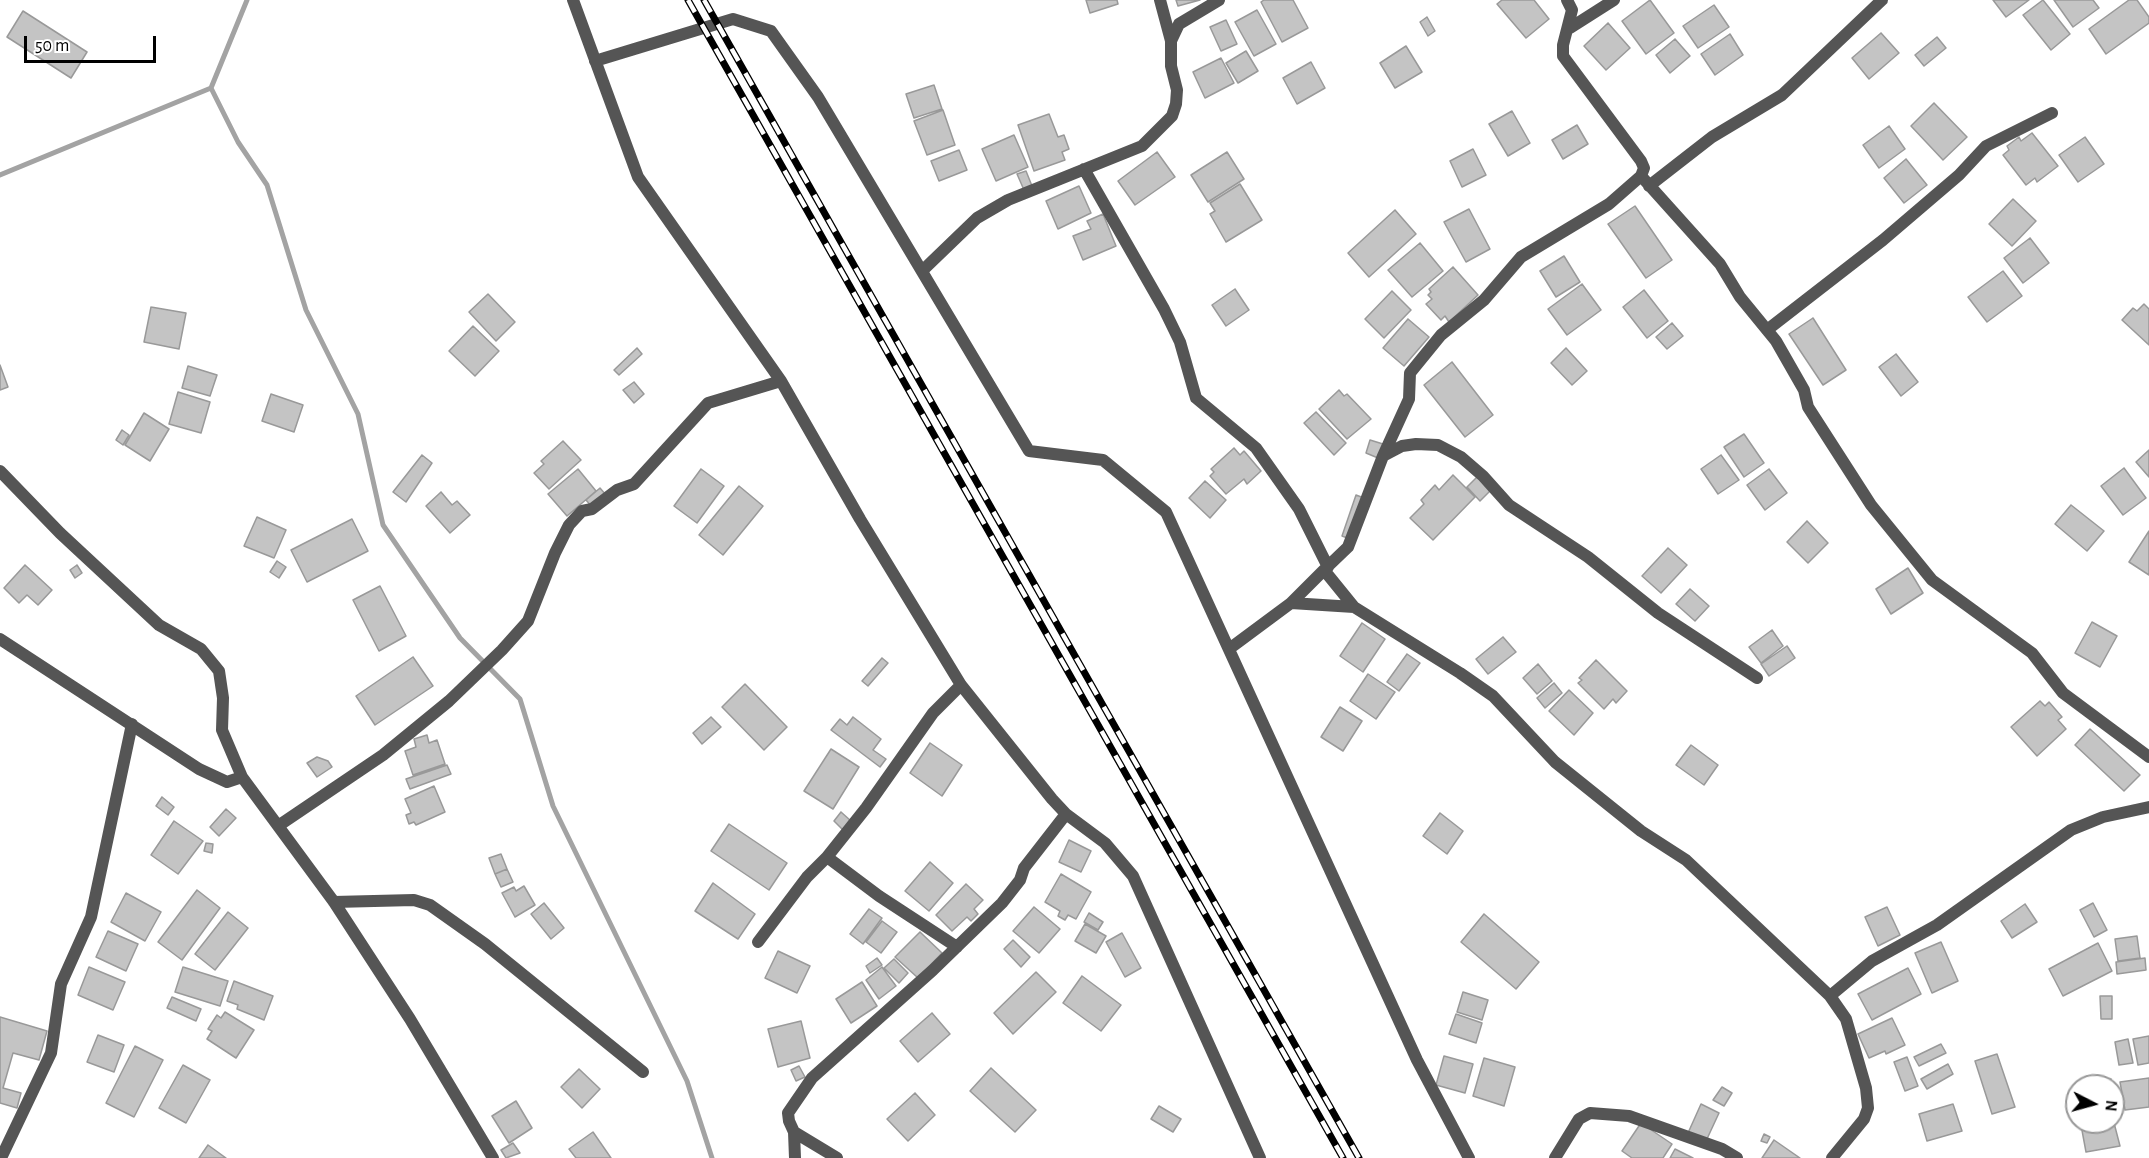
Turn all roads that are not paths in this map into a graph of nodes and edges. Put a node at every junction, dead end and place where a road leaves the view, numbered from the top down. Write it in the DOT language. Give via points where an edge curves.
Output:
graph roads {
  1 [pos="573,0"];
  2 [pos="1160,0"];
  3 [pos="1219,0"];
  4 [pos="1567,0"];
  5 [pos="1614,0"];
  6 [pos="1882,0"];
  7 [pos="1569,28"];
  8 [pos="1171,41"];
  9 [pos="595,61"];
  10 [pos="2052,113"];
  11 [pos="1084,169"];
  12 [pos="1645,181"];
  13 [pos="922,271"];
  14 [pos="1767,330"];
  15 [pos="781,381"];
  16 [pos="1383,456"];
  17 [pos="0,471"];
  18 [pos="1326,568"];
  19 [pos="1291,603"];
  20 [pos="1353,607"];
  21 [pos="0,639"];
  22 [pos="1229,649"];
  23 [pos="1757,678"];
  24 [pos="961,685"];
  25 [pos="132,724"];
  26 [pos="2149,757"];
  27 [pos="242,777"];
  28 [pos="2149,807"];
  29 [pos="1066,814"];
  30 [pos="278,826"];
  31 [pos="827,857"];
  32 [pos="334,902"];
  33 [pos="758,942"];
  34 [pos="957,947"];
  35 [pos="1830,996"];
  36 [pos="643,1072"];
  37 [pos="794,1132"];
  38 [pos="1,1158"];
  39 [pos="493,1158"];
  40 [pos="795,1158"];
  41 [pos="837,1158"];
  42 [pos="1260,1158"];
  43 [pos="1469,1158"];
  44 [pos="1555,1158"];
  45 [pos="1737,1158"];
  46 [pos="1832,1158"];
  1 -- 9 [label="street"];
  2 -- 8 [label="street"];
  3 -- 8 [label="street" via="1179,24"];
  4 -- 7 [label="street" via="1572,10"];
  5 -- 7 [label="street"];
  6 -- 12 [label="street" via="1782,95"];
  7 -- 12 [label="street" via="1563,56 1641,161"];
  8 -- 11 [label="street" via="1178,90 1172,116 1142,146"];
  9 -- 13 [label="street" via="733,19 771,31 818,97"];
  9 -- 15 [label="street" via="639,177"];
  10 -- 14 [label="street" via="1986,146 1959,175 1883,240"];
  11 -- 13 [label="street" via="1008,200 977,218"];
  11 -- 18 [label="street" via="1164,309 1180,342 1196,398 1256,448 1299,509"];
  12 -- 14 [label="street" via="1720,264"];
  12 -- 16 [label="street" via="1521,257 1484,300 1441,335 1410,373 1408,399"];
  13 -- 22 [label="street" via="1029,451 1103,460 1166,512"];
  14 -- 26 [label="street" via="1804,390 1808,407 1870,506 1932,580 2032,653 2063,693"];
  15 -- 24 [label="street"];
  15 -- 30 [label="street" via="708,403 634,484 616,490 592,510 582,511 569,525 555,553 528,621 502,650 449,701 382,755"];
  16 -- 18 [label="street" via="1348,546"];
  16 -- 23 [label="street" via="1416,444 1438,445 1461,457 1509,505 1588,557 1658,613"];
  17 -- 27 [label="street" via="159,625 201,649 219,671 222,730"];
  18 -- 19 [label="street"];
  18 -- 20 [label="street"];
  19 -- 20 [label="street"];
  19 -- 22 [label="street"];
  20 -- 35 [label="street" via="1493,696 1555,762 1641,831 1686,860"];
  21 -- 25 [label="street"];
  22 -- 43 [label="street" via="1417,1060"];
  24 -- 29 [label="street"];
  24 -- 31 [label="street" via="928,720"];
  25 -- 27 [label="street" via="199,769 227,782"];
  25 -- 38 [label="street" via="91,917 61,984 51,1053"];
  27 -- 30 [label="street"];
  28 -- 35 [label="street" via="2103,817 2071,830 1937,925 1872,961"];
  29 -- 34 [label="street" via="1002,903"];
  29 -- 42 [label="street" via="1105,843 1133,876"];
  30 -- 32 [label="street"];
  31 -- 33 [label="street"];
  31 -- 34 [label="street"];
  32 -- 36 [label="street" via="414,900 430,905 485,944"];
  32 -- 39 [label="street"];
  34 -- 37 [label="street" via="812,1078 788,1113"];
  35 -- 46 [label="street" via="1846,1019 1868,1108 1864,1119"];
  37 -- 40 [label="street"];
  37 -- 41 [label="street"];
  44 -- 45 [label="street" via="1580,1119 1590,1113 1629,1116"];
}
